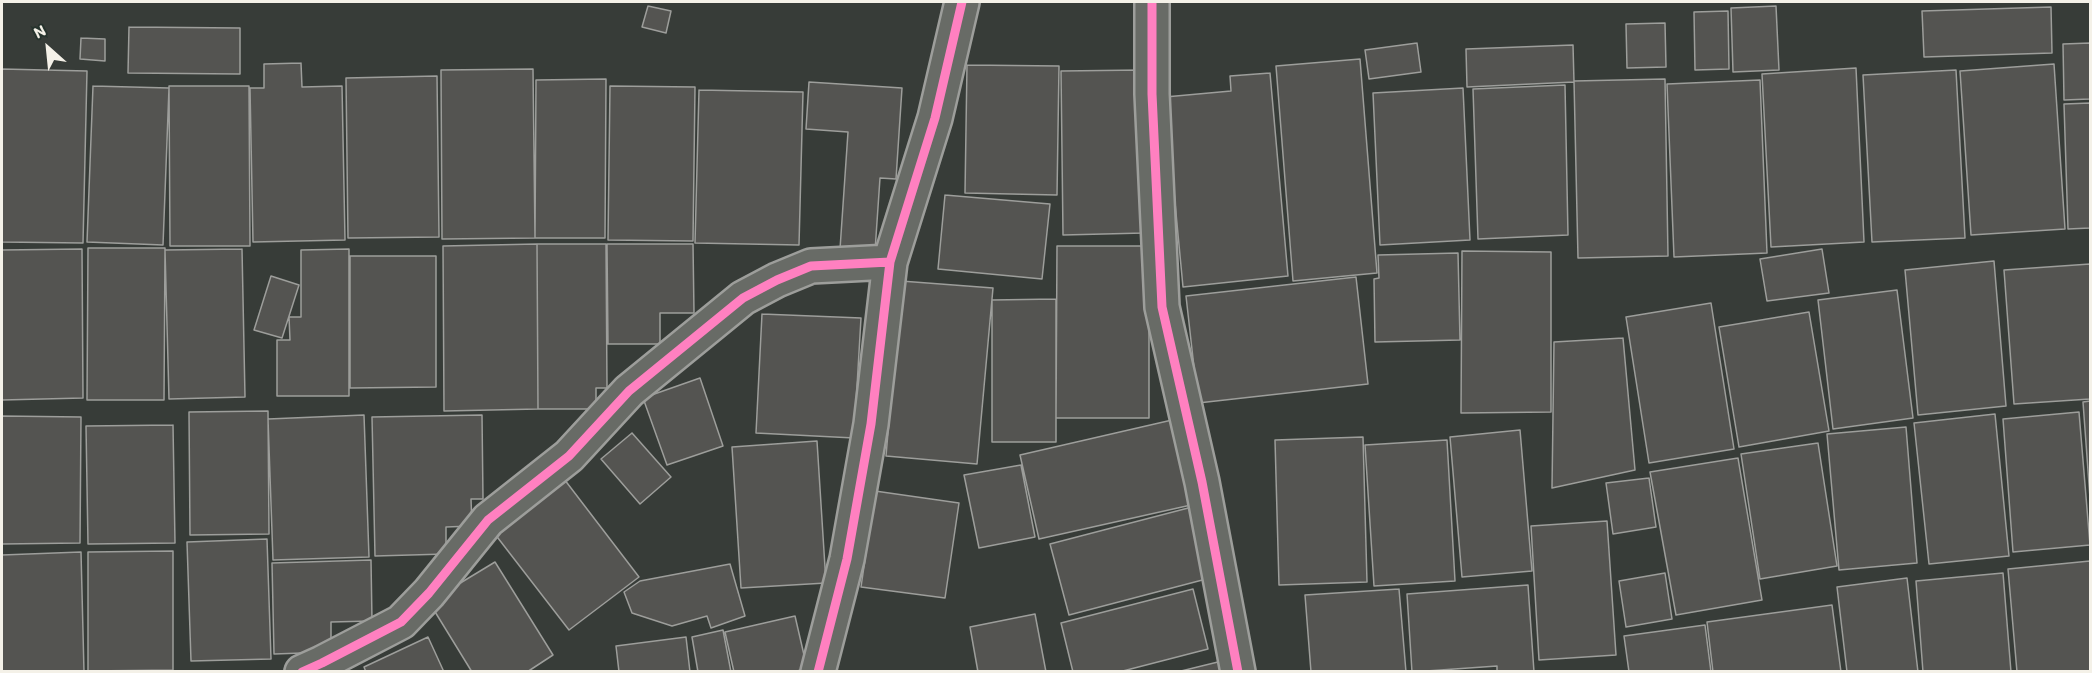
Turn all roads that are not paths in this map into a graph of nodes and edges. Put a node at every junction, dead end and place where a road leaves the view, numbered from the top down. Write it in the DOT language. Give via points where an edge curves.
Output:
graph roads {
  1 [pos="963,2"];
  2 [pos="1152,2"];
  3 [pos="890,262"];
  4 [pos="302,672"];
  5 [pos="818,672"];
  6 [pos="1238,672"];
  1 -- 3 [label="street" via="935,118"];
  2 -- 6 [label="street" via="1152,94 1162,307 1202,482"];
  3 -- 4 [label="street" via="811,266 743,298 629,391 569,456 488,520 401,622"];
  3 -- 5 [label="street" via="871,424 847,559"];
}
